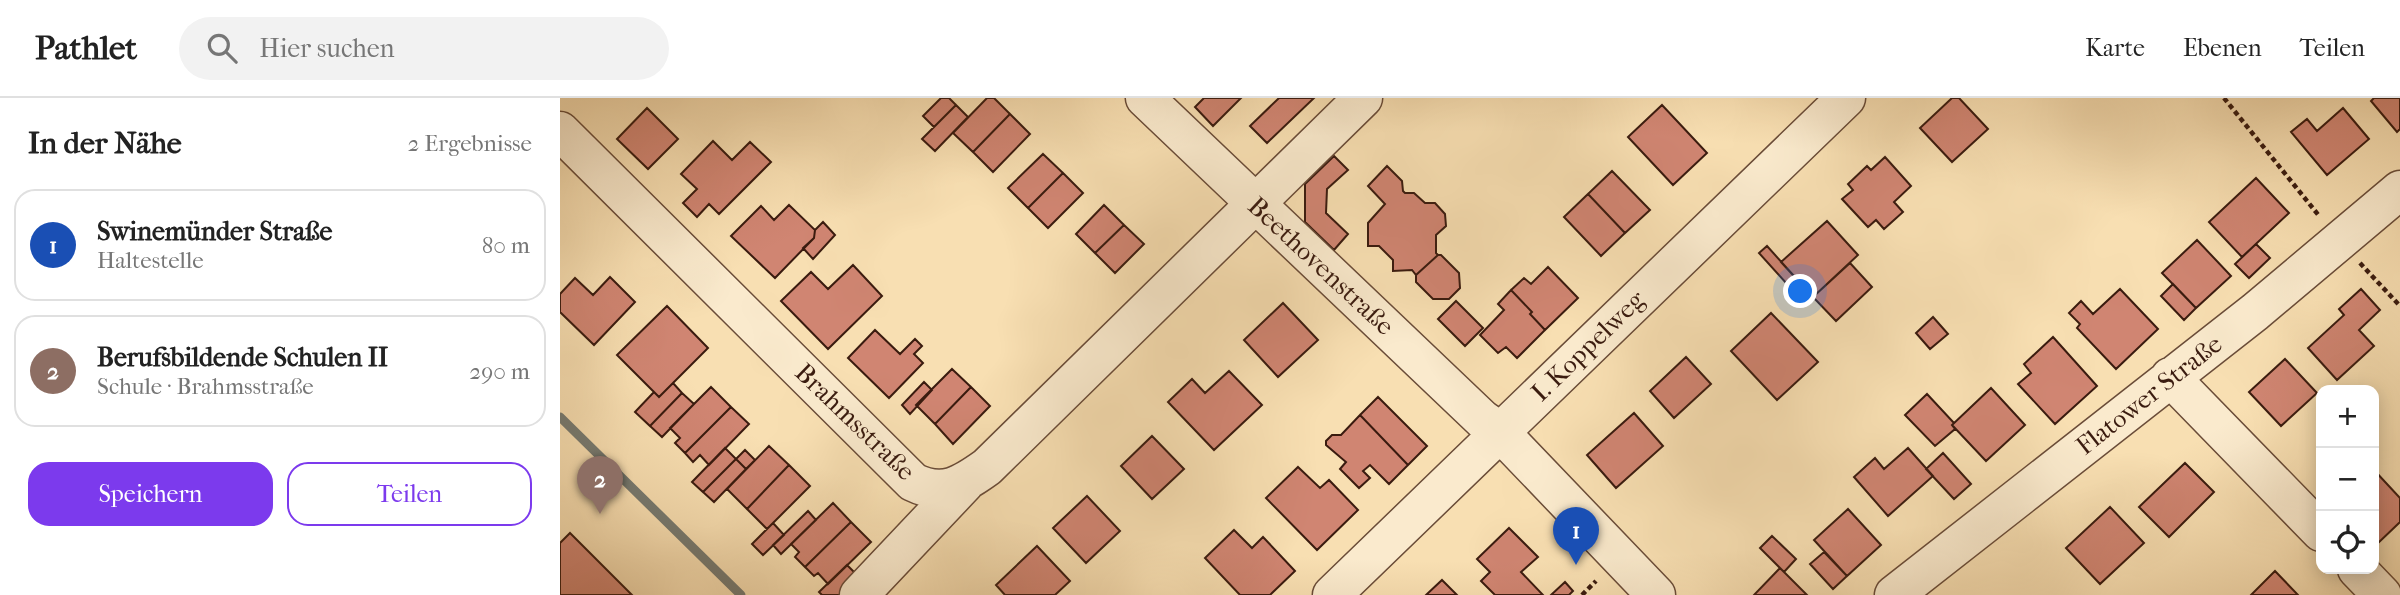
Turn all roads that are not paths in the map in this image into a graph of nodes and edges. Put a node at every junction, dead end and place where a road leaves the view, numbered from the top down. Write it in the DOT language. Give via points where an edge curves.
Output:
graph roads {
  1 [pos="1145,98"];
  2 [pos="1363,98"];
  3 [pos="1846,98"];
  4 [pos="560,131"];
  5 [pos="2400,190"];
  6 [pos="1254,203"];
  7 [pos="2170,377"];
  8 [pos="1499,431"];
  9 [pos="965,483"];
  10 [pos="2316,527"];
  11 [pos="859,595"];
  12 [pos="1332,595"];
  13 [pos="1656,595"];
  14 [pos="1894,595"];
  1 -- 6 [label="street, Beethovenstraße" via="1213,145"];
  2 -- 6 [label="street, Brahmsstraße"];
  3 -- 8 [label="street, I. Koppelweg"];
  4 -- 9 [label="street, Brahmsstraße" via="913,482 928,489"];
  5 -- 7 [label="street, Flatower Straße"];
  6 -- 8 [label="street, Beethovenstraße"];
  6 -- 9 [label="street, Brahmsstraße" via="987,467"];
  7 -- 10 [label="street"];
  7 -- 14 [label="street, Flatower Straße"];
  8 -- 12 [label="street, I. Koppelweg"];
  8 -- 13 [label="street, Beethovenstraße"];
  9 -- 11 [label="street"];
}
